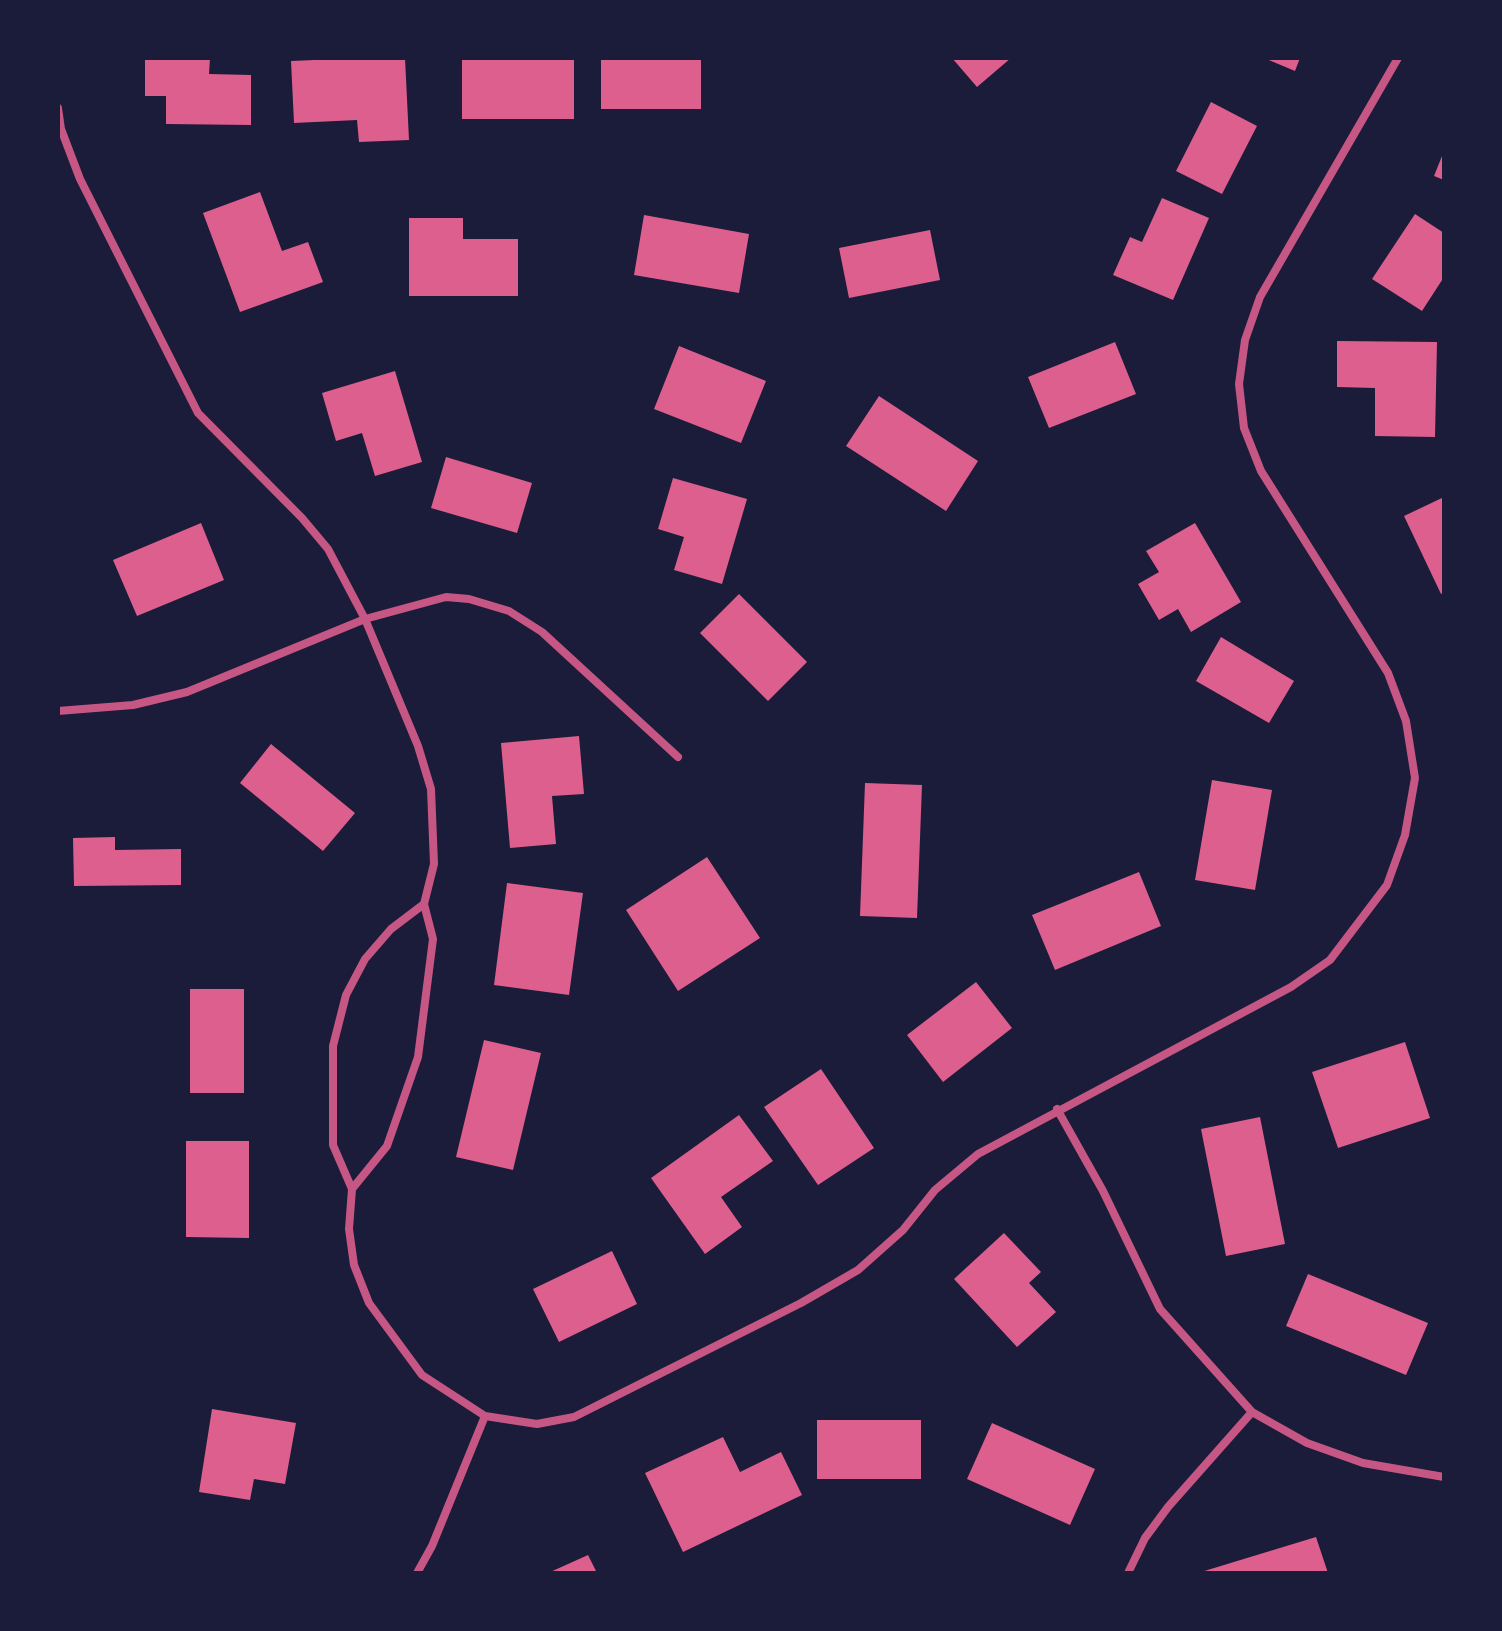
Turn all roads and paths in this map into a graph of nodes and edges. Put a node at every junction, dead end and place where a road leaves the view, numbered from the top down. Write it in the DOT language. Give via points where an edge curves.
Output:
graph roads {
  1 [pos="1398,58"];
  2 [pos="58,108"];
  3 [pos="365,619"];
  4 [pos="58,711"];
  5 [pos="678,757"];
  6 [pos="424,904"];
  7 [pos="1057,1109"];
  8 [pos="352,1189"];
  9 [pos="1252,1412"];
  10 [pos="485,1416"];
  11 [pos="1444,1477"];
  12 [pos="417,1573"];
  13 [pos="1128,1573"];
  1 -- 7 [label="street" via="1260,297 1245,340 1239,384 1244,428 1261,471 1388,673 1406,721 1415,778 1405,835 1387,885 1330,960 1291,987"];
  2 -- 3 [label="street" via="80,179 198,413 328,549"];
  3 -- 4 [label="street" via="187,692 133,705"];
  3 -- 5 [label="street" via="446,597 509,611 542,632"];
  3 -- 6 [label="street" via="431,789 434,864"];
  6 -- 8 [label="street" via="433,939 418,1057 387,1146"];
  6 -- 8 [label="street" via="391,929 365,959 333,1046 333,1145"];
  7 -- 9 [label="street" via="1160,1309"];
  7 -- 10 [label="street" via="978,1154 935,1190 903,1230 858,1270 801,1303 574,1417 537,1424"];
  8 -- 10 [label="street" via="349,1229 354,1265 369,1303 422,1375"];
  9 -- 11 [label="street" via="1307,1443 1363,1463"];
  9 -- 13 [label="street" via="1168,1507"];
  10 -- 12 [label="street"];
}
